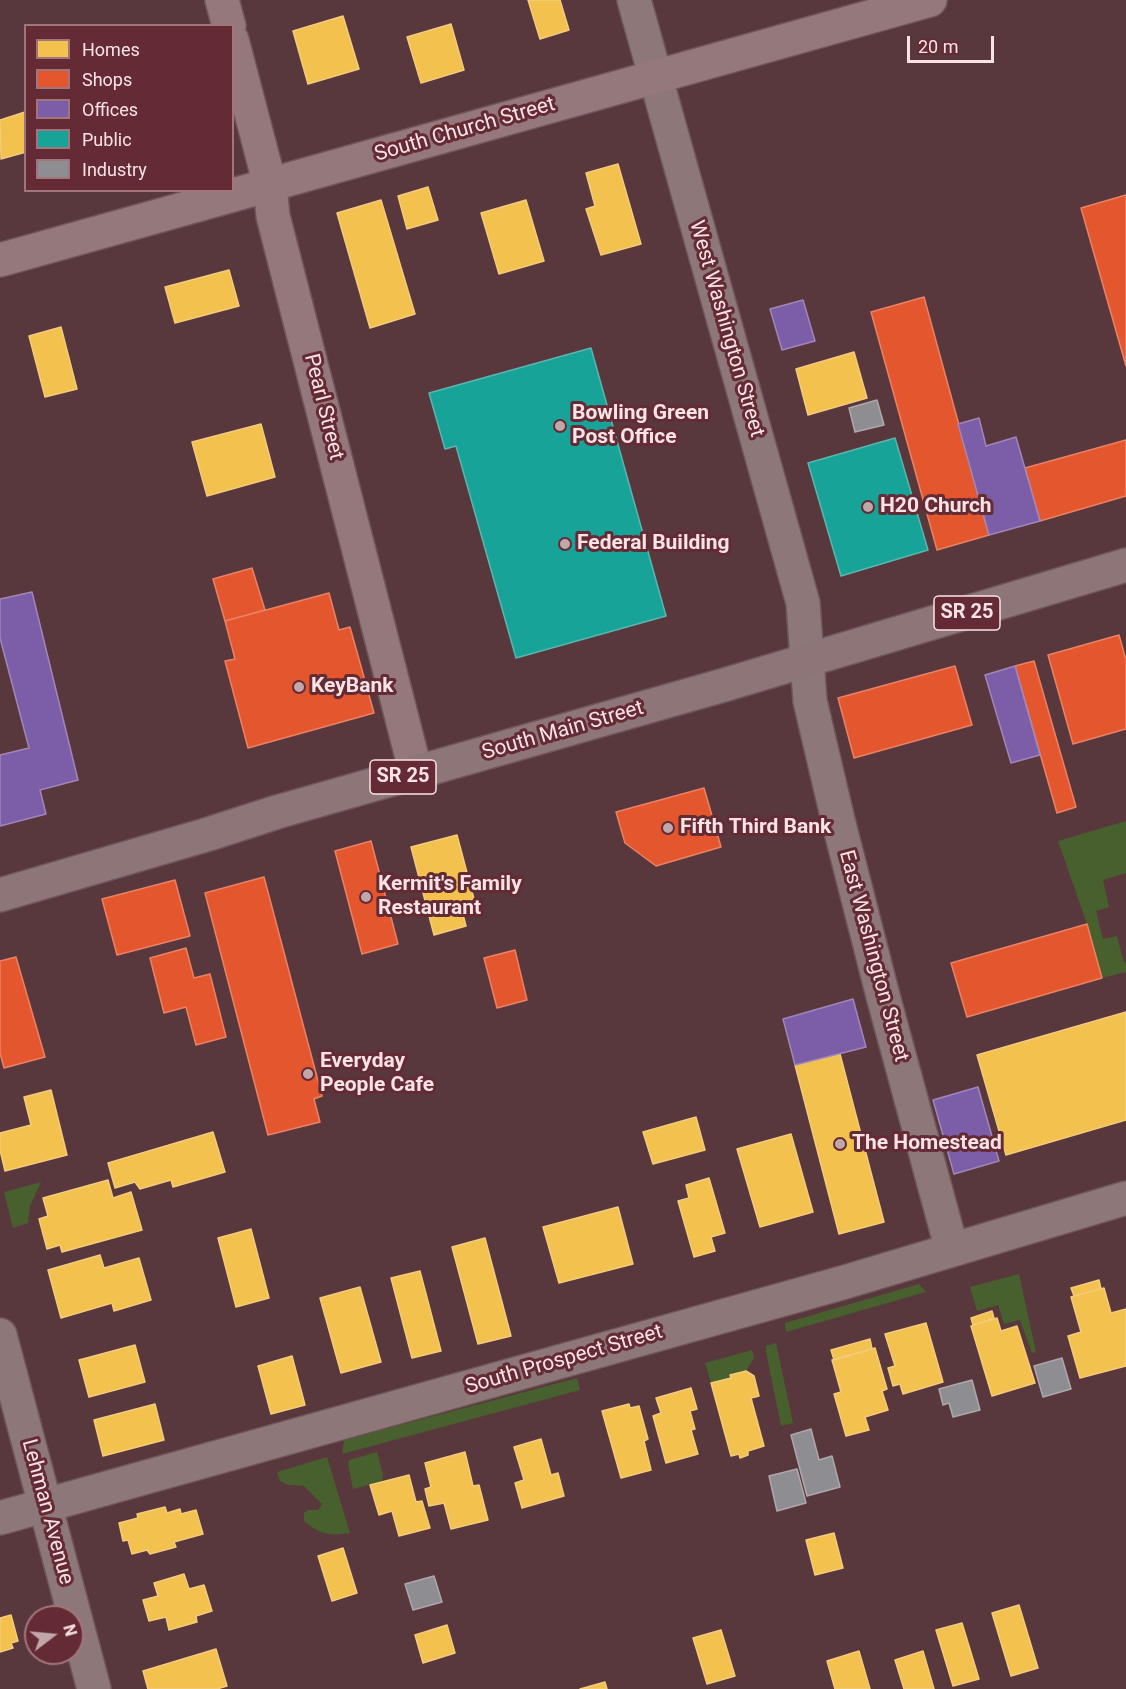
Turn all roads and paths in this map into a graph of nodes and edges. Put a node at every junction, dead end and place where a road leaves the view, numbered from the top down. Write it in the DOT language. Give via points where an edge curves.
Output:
graph roads {
  1 [pos="222,0"];
  2 [pos="634,0"];
  3 [pos="930,0"];
  4 [pos="228,24"];
  5 [pos="234,48"];
  6 [pos="655,76"];
  7 [pos="270,185"];
  8 [pos="0,260"];
  9 [pos="1126,565"];
  10 [pos="807,660"];
  11 [pos="416,773"];
  12 [pos="0,896"];
  13 [pos="1126,1198"];
  14 [pos="952,1250"];
  15 [pos="0,1335"];
  16 [pos="45,1506"];
  17 [pos="0,1518"];
  18 [pos="94,1689"];
  1 -- 4 [label="street"];
  2 -- 6 [label="street, West Washington Street"];
  3 -- 6 [label="street, South Church Street"];
  5 -- 7 [label="street, Pearl Street"];
  6 -- 7 [label="street, South Church Street"];
  6 -- 10 [label="street, West Washington Street" via="803,603"];
  7 -- 8 [label="street, South Church Street"];
  7 -- 11 [label="street, Pearl Street" via="273,216"];
  9 -- 10 [label="main road, South Main Street / SR 25"];
  10 -- 11 [label="main road, South Main Street / SR 25"];
  10 -- 14 [label="street, East Washington Street" via="810,701 837,820"];
  11 -- 12 [label="main road, South Main Street / SR 25"];
  13 -- 14 [label="street, South Prospect Street"];
  14 -- 16 [label="street, South Prospect Street"];
  15 -- 16 [label="street, Lehman Avenue"];
  16 -- 17 [label="street, South Prospect Street"];
  16 -- 18 [label="street, Lehman Avenue"];
}
